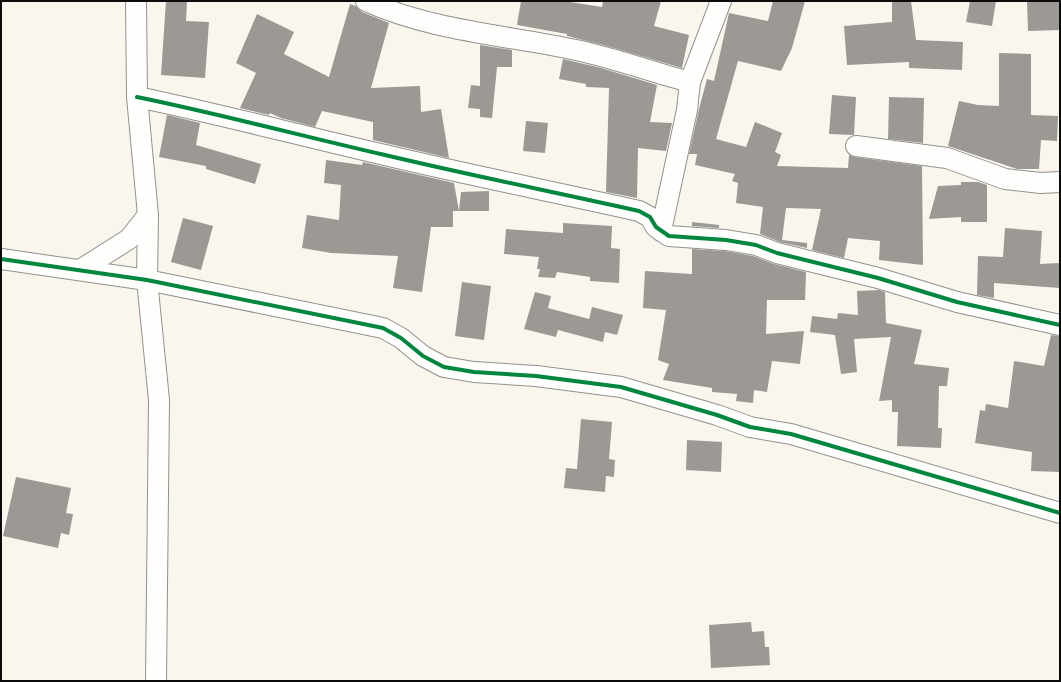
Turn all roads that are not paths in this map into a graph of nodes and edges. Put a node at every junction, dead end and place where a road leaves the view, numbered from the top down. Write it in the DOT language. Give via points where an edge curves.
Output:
graph roads {
  1 [pos="136,1"];
  2 [pos="366,1"];
  3 [pos="721,1"];
  4 [pos="690,82"];
  5 [pos="137,97"];
  6 [pos="856,146"];
  7 [pos="1060,182"];
  8 [pos="148,215"];
  9 [pos="661,230"];
  10 [pos="1,259"];
  11 [pos="80,270"];
  12 [pos="147,280"];
  13 [pos="1060,325"];
  14 [pos="1060,513"];
  15 [pos="156,681"];
  1 -- 5 [label="street"];
  2 -- 4 [label="street" via="383,9 441,26 577,50"];
  3 -- 4 [label="street"];
  4 -- 9 [label="street" via="687,110"];
  5 -- 8 [label="street"];
  5 -- 9 [label="street" via="639,211 650,217"];
  6 -- 7 [label="street" via="947,158 1005,179 1041,183"];
  8 -- 11 [label="street" via="129,239"];
  8 -- 12 [label="street"];
  9 -- 13 [label="street" via="669,236 756,244 777,253 878,278 958,302"];
  10 -- 11 [label="street"];
  11 -- 12 [label="street"];
  12 -- 14 [label="street" via="383,328 401,338 423,356 444,367 621,387 750,427 790,434"];
  12 -- 15 [label="street" via="159,400"];
}
